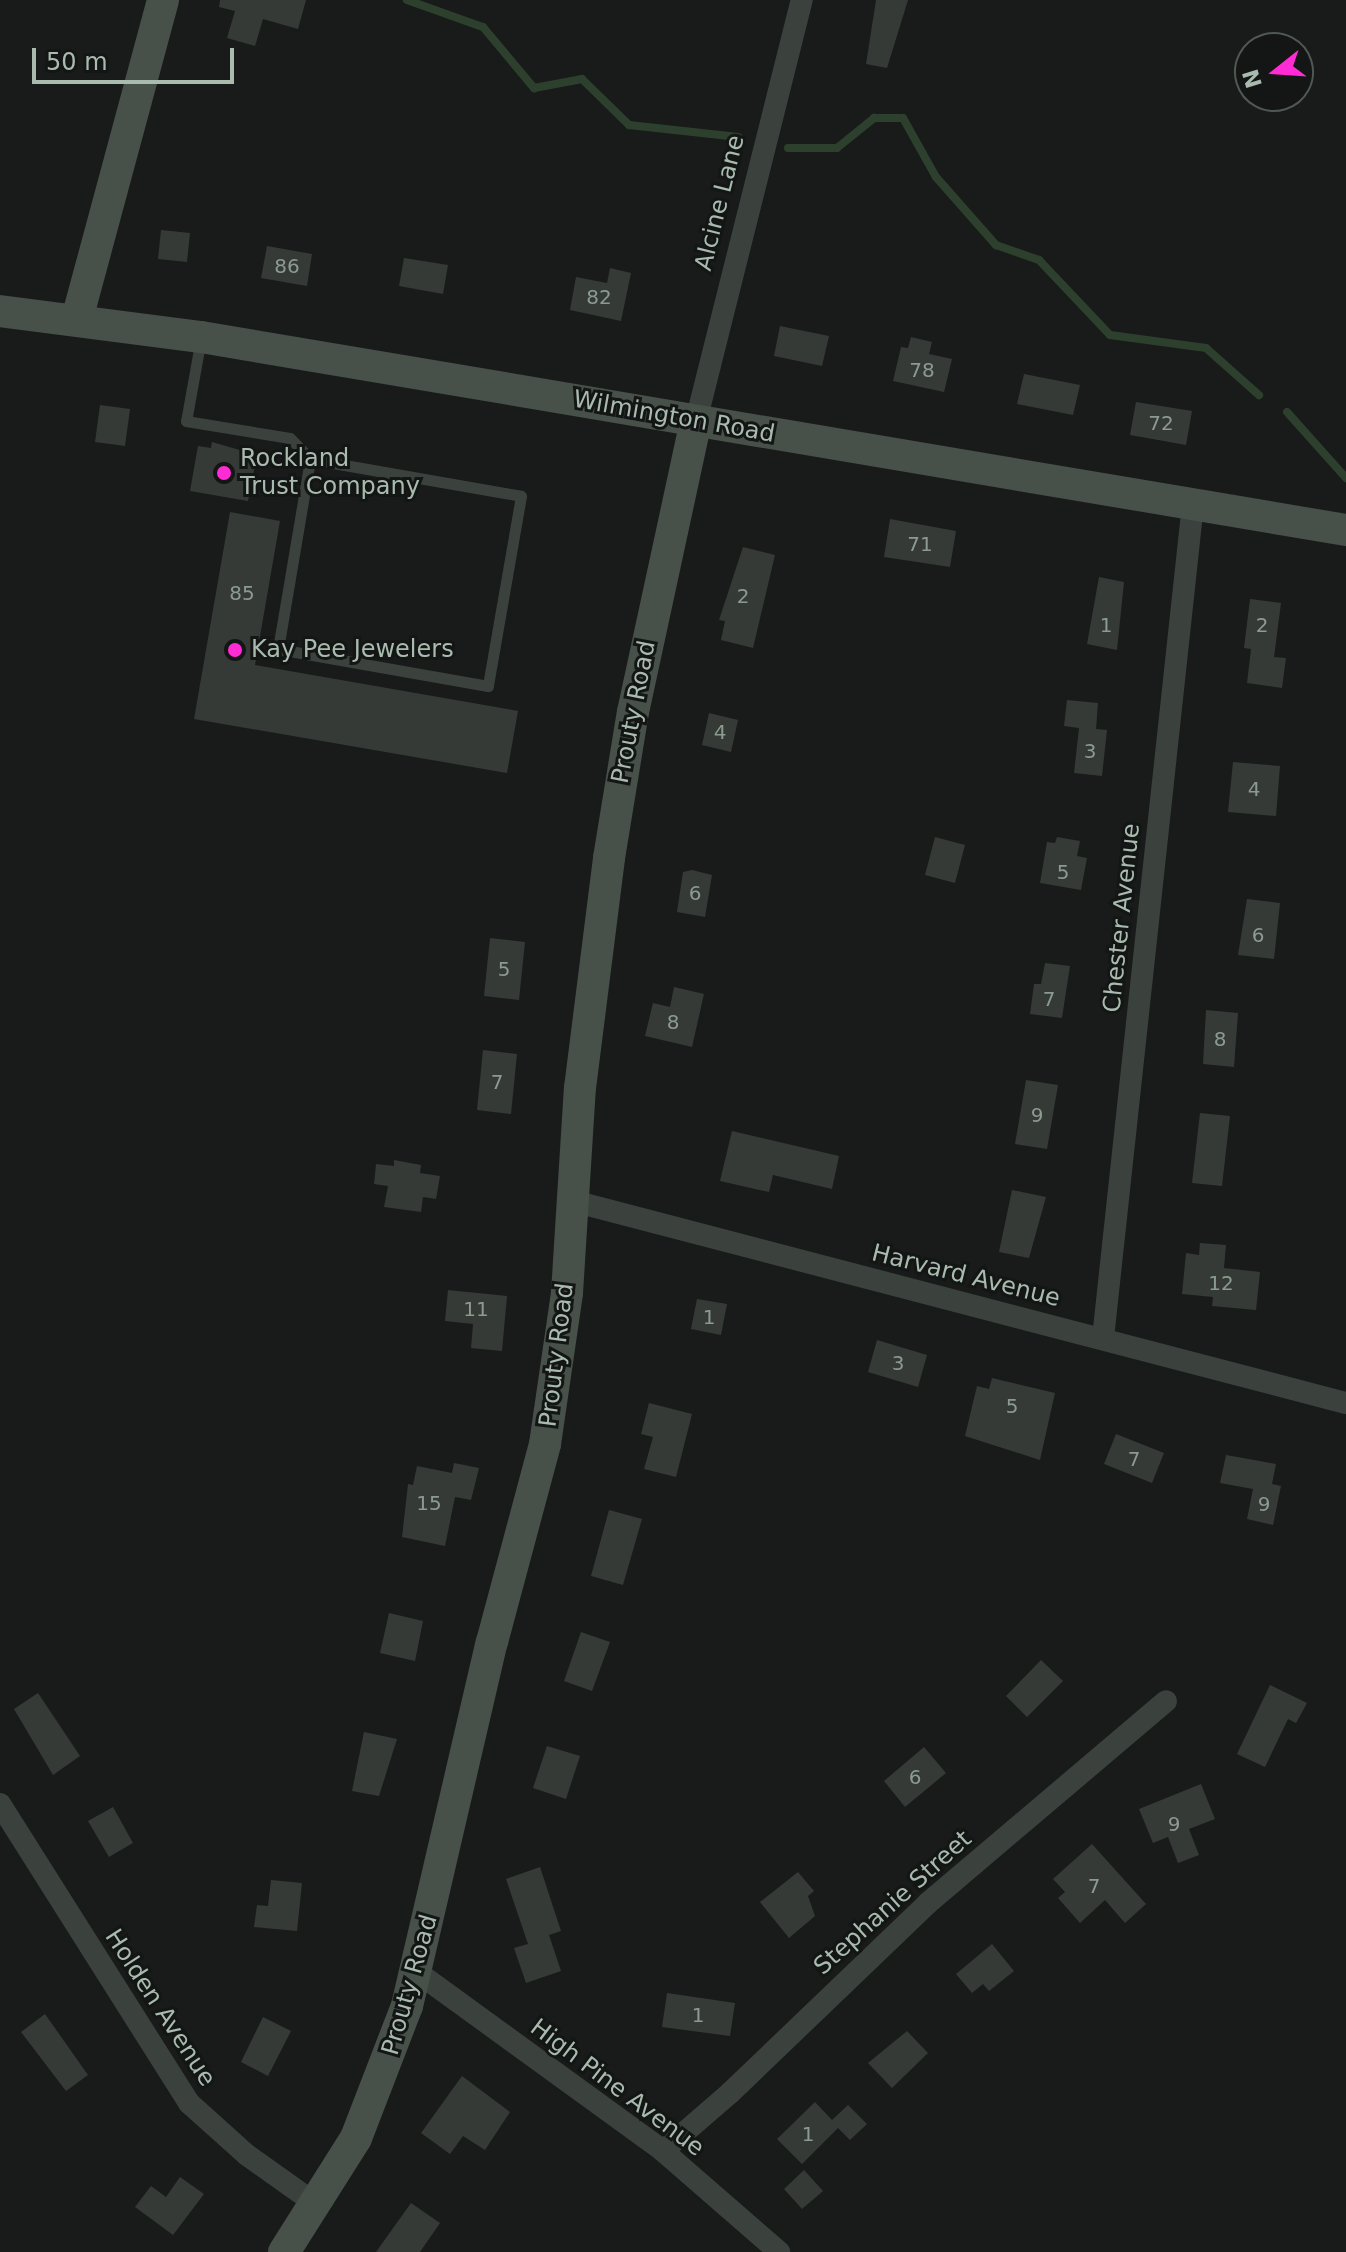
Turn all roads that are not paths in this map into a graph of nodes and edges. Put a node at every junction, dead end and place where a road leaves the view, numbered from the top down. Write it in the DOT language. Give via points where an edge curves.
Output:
graph roads {
  1 [pos="163,0"];
  2 [pos="802,0"];
  3 [pos="0,311"];
  4 [pos="77,319"];
  5 [pos="201,337"];
  6 [pos="696,421"];
  7 [pos="310,459"];
  8 [pos="1193,504"];
  9 [pos="1346,530"];
  10 [pos="573,1201"];
  11 [pos="1103,1338"];
  12 [pos="1346,1403"];
  13 [pos="1166,1701"];
  14 [pos="0,1804"];
  15 [pos="417,1972"];
  16 [pos="663,2151"];
  17 [pos="316,2204"];
  18 [pos="284,2252"];
  19 [pos="779,2252"];
  1 -- 4 [label="street"];
  2 -- 6 [label="street, Alcine Lane"];
  3 -- 4 [label="street, Wilmington Road"];
  4 -- 5 [label="street, Wilmington Road"];
  5 -- 6 [label="street, Wilmington Road"];
  5 -- 7 [label="lane" via="186,421 290,438"];
  6 -- 8 [label="street, Wilmington Road"];
  6 -- 10 [label="street, Prouty Road" via="620,786 580,1088"];
  7 -- 7 [label="lane" via="521,496 488,686 278,649"];
  8 -- 9 [label="street, Wilmington Road"];
  8 -- 11 [label="street, Chester Avenue"];
  10 -- 11 [label="street, Harvard Avenue"];
  10 -- 15 [label="street, Prouty Road" via="567,1293 545,1444 492,1642"];
  11 -- 12 [label="street, Harvard Avenue"];
  13 -- 16 [label="street, Stephanie Street" via="928,1903"];
  14 -- 17 [label="street, Holden Avenue" via="189,2103 238,2148"];
  15 -- 16 [label="street, High Pine Avenue"];
  15 -- 17 [label="street, Prouty Road" via="376,2093"];
  16 -- 19 [label="street, High Pine Avenue"];
  17 -- 18 [label="street, Prouty Road"];
}
